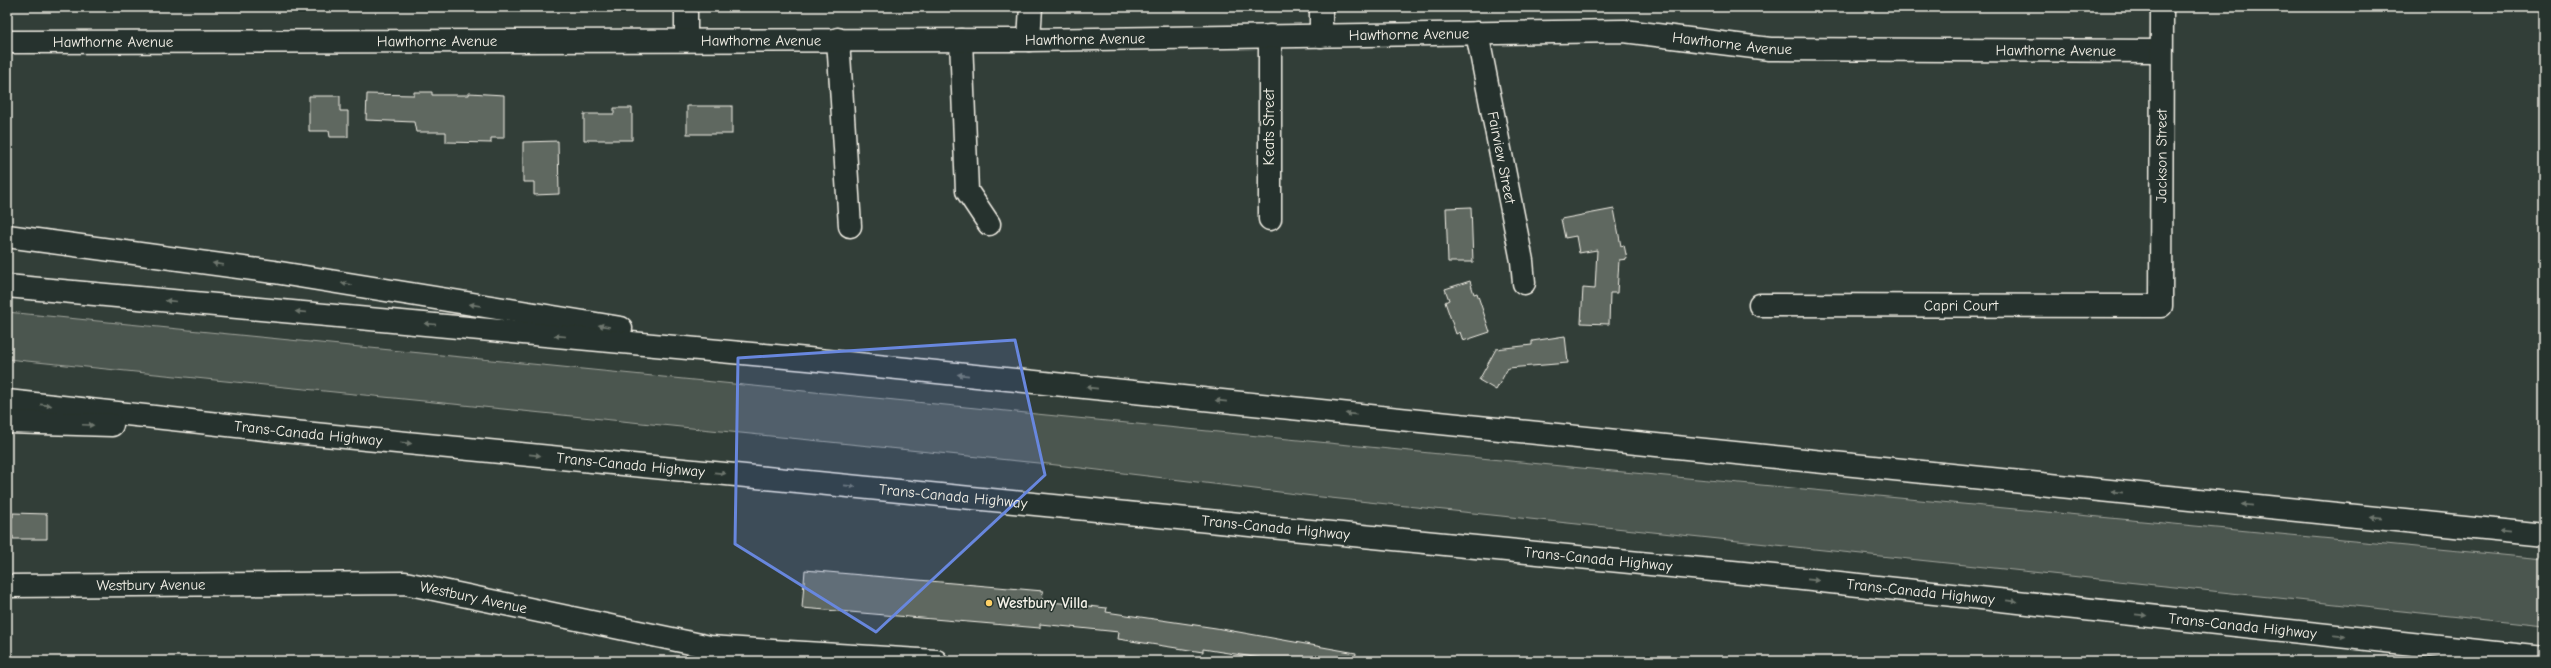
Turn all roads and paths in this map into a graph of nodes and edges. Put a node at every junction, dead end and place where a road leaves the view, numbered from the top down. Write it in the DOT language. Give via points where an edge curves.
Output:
graph roads {
  1 [pos="686,7"];
  2 [pos="1031,7"];
  3 [pos="1321,7"];
  4 [pos="2162,7"];
  5 [pos="1477,33"];
  6 [pos="1270,36"];
  7 [pos="1321,36"];
  8 [pos="686,39"];
  9 [pos="838,39"];
  10 [pos="961,40"];
  11 [pos="1030,40"];
  12 [pos="7,42"];
  13 [pos="2161,51"];
  14 [pos="1270,218"];
  15 [pos="989,224"];
  16 [pos="850,226"];
  17 [pos="7,236"];
  18 [pos="1524,283"];
  19 [pos="7,286"];
  20 [pos="1760,305"];
  21 [pos="2161,306"];
  22 [pos="808,359"];
  23 [pos="7,401"];
  24 [pos="7,422"];
  25 [pos="283,431"];
  26 [pos="2544,535"];
  27 [pos="7,586"];
  28 [pos="709,654"];
  29 [pos="2544,658"];
  30 [pos="936,661"];
  1 -- 8 [label="main road"];
  2 -- 11 [label="main road"];
  3 -- 7 [label="main road"];
  4 -- 13 [label="main road, Jackson Street"];
  5 -- 7 [label="main road, Hawthorne Avenue"];
  5 -- 13 [label="main road, Hawthorne Avenue" via="1624,31 1770,50"];
  5 -- 18 [label="main road, Fairview Street" via="1522,261"];
  6 -- 7 [label="main road, Hawthorne Avenue"];
  6 -- 11 [label="main road, Hawthorne Avenue"];
  6 -- 14 [label="main road, Keats Street"];
  8 -- 9 [label="main road, Hawthorne Avenue"];
  8 -- 12 [label="main road, Hawthorne Avenue"];
  9 -- 10 [label="main road, Hawthorne Avenue"];
  9 -- 16 [label="main road"];
  10 -- 11 [label="main road, Hawthorne Avenue"];
  10 -- 15 [label="main road" via="967,191"];
  13 -- 21 [label="main road, Jackson Street"];
  22 -- 17 [label="main road, one-way" via="274,272"];
  22 -- 19 [label="main road, one-way"];
  20 -- 21 [label="main road, Capri Court"];
  26 -- 22 [label="main road, one-way"];
  23 -- 25 [label="main road, Trans-Canada Highway, one-way"];
  24 -- 25 [label="main road, one-way"];
  25 -- 29 [label="main road, Trans-Canada Highway, one-way" via="1766,575"];
  27 -- 28 [label="main road, Westbury Avenue" via="405,583"];
  28 -- 30 [label="main road, Westbury Avenue"];
}
